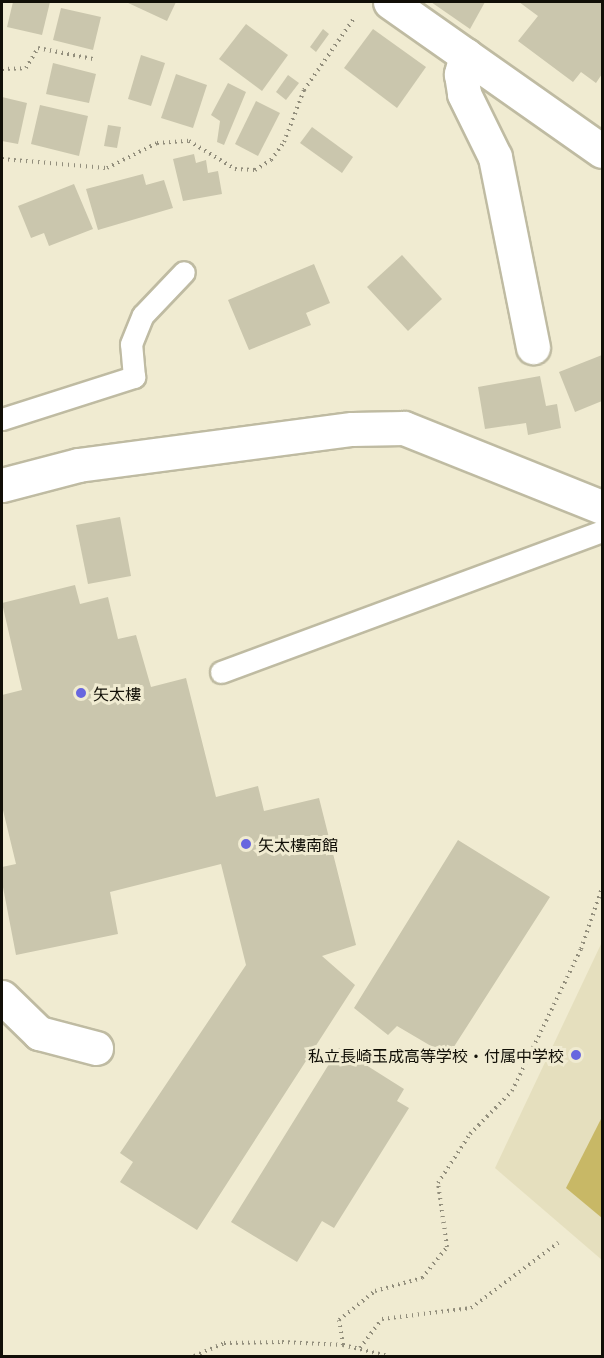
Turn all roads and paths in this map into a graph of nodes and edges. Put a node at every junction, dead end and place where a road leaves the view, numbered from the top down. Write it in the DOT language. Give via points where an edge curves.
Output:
graph roads {
  1 [pos="390,2"];
  2 [pos="359,11"];
  3 [pos="466,55"];
  4 [pos="93,59"];
  5 [pos="2,69"];
  6 [pos="603,151"];
  7 [pos="2,159"];
  8 [pos="183,272"];
  9 [pos="533,347"];
  10 [pos="2,419"];
  11 [pos="2,485"];
  12 [pos="603,507"];
  13 [pos="603,531"];
  14 [pos="221,672"];
  15 [pos="603,888"];
  16 [pos="2,997"];
  17 [pos="96,1048"];
  18 [pos="558,1243"];
  19 [pos="342,1345"];
  20 [pos="360,1348"];
  21 [pos="194,1356"];
  22 [pos="387,1356"];
  1 -- 3 [label="street"];
  2 -- 7 [label="path" via="304,90 284,142 271,159 255,170 235,169 189,141 157,143 107,168"];
  3 -- 6 [label="street"];
  3 -- 9 [label="street" via="461,74 464,94 495,157"];
  4 -- 5 [label="path" via="38,48 26,68"];
  8 -- 10 [label="lane" via="143,315 131,344 134,377"];
  11 -- 12 [label="street" via="78,465 352,429 404,428"];
  13 -- 14 [label="lane"];
  15 -- 19 [label="path" via="581,949 512,1091 470,1134 438,1183 447,1247 422,1278 375,1291 339,1320"];
  16 -- 17 [label="street" via="39,1034"];
  18 -- 20 [label="path" via="471,1308 382,1319"];
  19 -- 20 [label="path"];
  19 -- 21 [label="path" via="224,1343"];
  20 -- 22 [label="path"];
}
